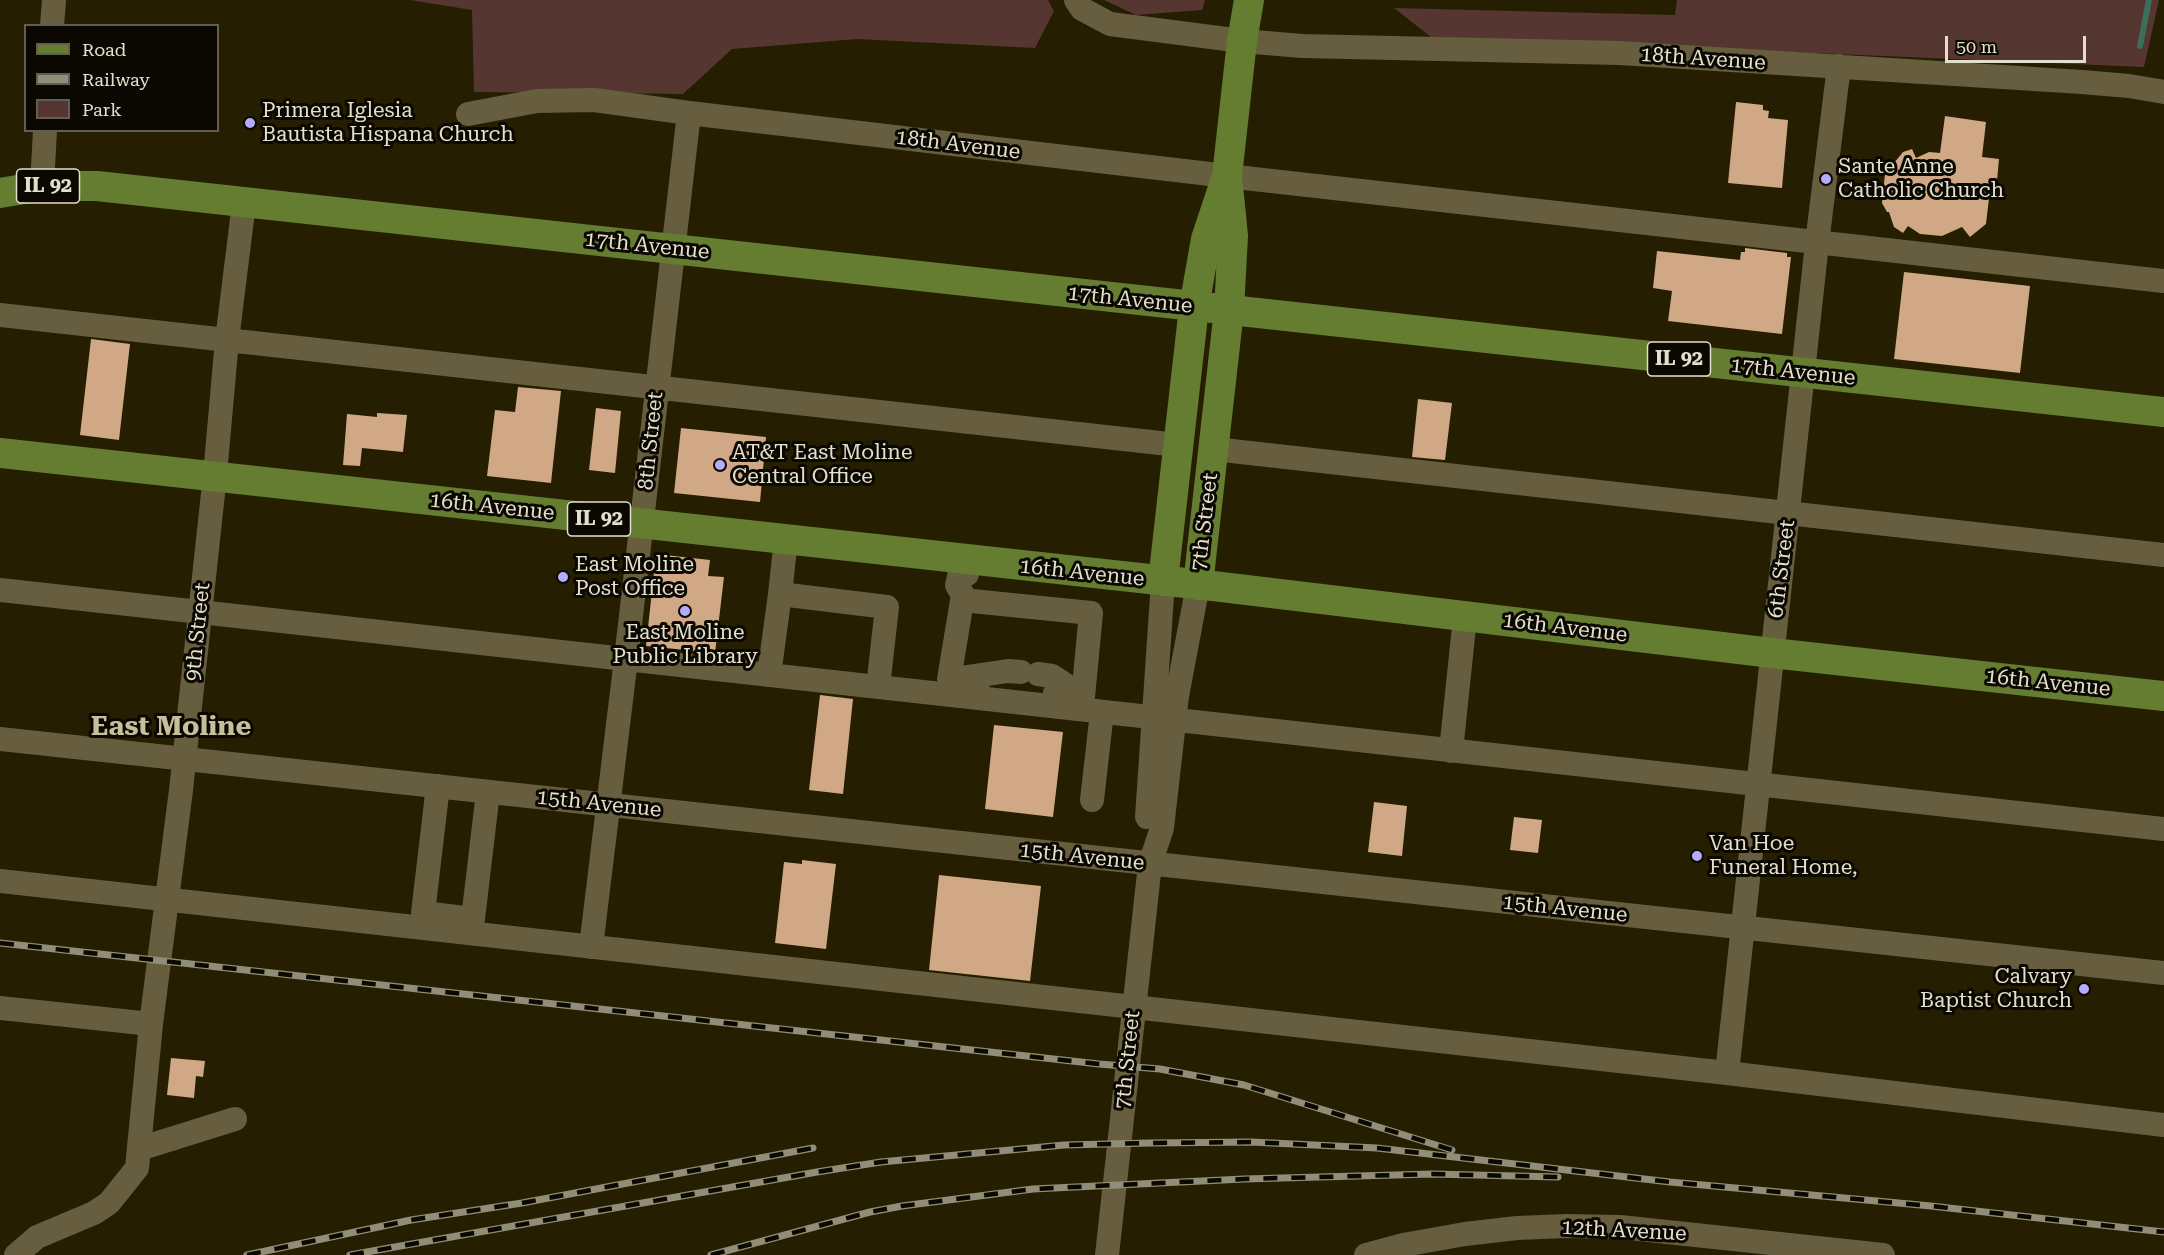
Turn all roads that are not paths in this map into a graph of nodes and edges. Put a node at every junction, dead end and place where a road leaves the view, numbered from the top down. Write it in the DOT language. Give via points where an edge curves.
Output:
graph roads {
  1 [pos="54,0"];
  2 [pos="1076,0"];
  3 [pos="1249,0"];
  4 [pos="52,24"];
  5 [pos="1242,41"];
  6 [pos="1839,66"];
  7 [pos="2164,92"];
  8 [pos="689,113"];
  9 [pos="468,114"];
  10 [pos="45,132"];
  11 [pos="1227,176"];
  12 [pos="42,186"];
  13 [pos="0,194"];
  14 [pos="244,203"];
  15 [pos="1817,243"];
  16 [pos="673,249"];
  17 [pos="2164,281"];
  18 [pos="1194,307"];
  19 [pos="1229,310"];
  20 [pos="0,315"];
  21 [pos="227,340"];
  22 [pos="1804,373"];
  23 [pos="657,387"];
  24 [pos="2164,412"];
  25 [pos="1178,445"];
  26 [pos="1214,449"];
  27 [pos="0,453"];
  28 [pos="215,475"];
  29 [pos="1788,512"];
  30 [pos="642,524"];
  31 [pos="786,539"];
  32 [pos="2164,555"];
  33 [pos="1163,581"];
  34 [pos="966,582"];
  35 [pos="1198,585"];
  36 [pos="0,590"];
  37 [pos="780,594"];
  38 [pos="200,612"];
  39 [pos="1465,616"];
  40 [pos="1772,653"];
  41 [pos="626,659"];
  42 [pos="769,675"];
  43 [pos="949,679"];
  44 [pos="878,687"];
  45 [pos="2164,696"];
  46 [pos="1083,697"];
  47 [pos="1102,712"];
  48 [pos="1161,714"];
  49 [pos="0,739"];
  50 [pos="1451,751"];
  51 [pos="184,758"];
  52 [pos="1758,785"];
  53 [pos="438,786"];
  54 [pos="488,792"];
  55 [pos="1092,800"];
  56 [pos="609,805"];
  57 [pos="2164,829"];
  58 [pos="1150,864"];
  59 [pos="0,881"];
  60 [pos="166,899"];
  61 [pos="1744,928"];
  62 [pos="591,947"];
  63 [pos="2164,973"];
  64 [pos="0,1008"];
  65 [pos="1133,1008"];
  66 [pos="151,1024"];
  67 [pos="1727,1073"];
  68 [pos="235,1119"];
  69 [pos="2164,1125"];
  70 [pos="138,1159"];
  71 [pos="1761,1249"];
  72 [pos="16,1255"];
  73 [pos="1107,1255"];
  74 [pos="1366,1255"];
  75 [pos="1883,1255"];
  1 -- 4 [label="street"];
  2 -- 5 [label="street, 18th Avenue" via="1082,9 1110,24"];
  3 -- 5 [label="main road, 7th Street"];
  5 -- 6 [label="street, 18th Avenue" via="1302,46 1620,53"];
  5 -- 11 [label="main road, 7th Street"];
  6 -- 7 [label="street, 18th Avenue" via="2082,82"];
  6 -- 15 [label="street, 6th Street"];
  8 -- 9 [label="street, 18th Avenue" via="594,100 537,101"];
  8 -- 11 [label="street, 18th Avenue"];
  8 -- 16 [label="street, 8th Street"];
  10 -- 12 [label="street"];
  11 -- 15 [label="street, 18th Avenue"];
  11 -- 18 [label="main road, 7th Street" via="1206,239"];
  11 -- 19 [label="main road, 7th Street" via="1233,236"];
  12 -- 13 [label="main road, IL 92"];
  12 -- 14 [label="main road, 17th Avenue / IL 92" via="97,186"];
  14 -- 16 [label="main road, 17th Avenue / IL 92"];
  14 -- 21 [label="street, 9th Street"];
  15 -- 17 [label="street, 18th Avenue"];
  15 -- 22 [label="street, 6th Street"];
  16 -- 18 [label="main road, 17th Avenue / IL 92"];
  16 -- 23 [label="street, 8th Street"];
  18 -- 19 [label="main road, 17th Avenue / IL 92"];
  18 -- 25 [label="main road, 7th Street"];
  19 -- 22 [label="main road, 17th Avenue / IL 92"];
  19 -- 26 [label="main road, 7th Street"];
  20 -- 21 [label="street"];
  21 -- 23 [label="street"];
  21 -- 28 [label="street, 9th Street"];
  22 -- 24 [label="main road, 17th Avenue / IL 92"];
  22 -- 29 [label="street, 6th Street"];
  23 -- 25 [label="street"];
  23 -- 30 [label="street, 8th Street"];
  25 -- 33 [label="main road, 7th Street"];
  26 -- 29 [label="street"];
  26 -- 35 [label="main road, 7th Street"];
  27 -- 28 [label="main road, 16th Avenue / IL 92"];
  28 -- 30 [label="main road, 16th Avenue / IL 92"];
  28 -- 38 [label="street, 9th Street"];
  29 -- 32 [label="street"];
  29 -- 40 [label="street, 6th Street"];
  30 -- 31 [label="main road, 16th Avenue / IL 92"];
  30 -- 41 [label="street, 8th Street"];
  31 -- 34 [label="main road, 16th Avenue / IL 92"];
  31 -- 37 [label="street"];
  33 -- 34 [label="main road, 16th Avenue / IL 92"];
  33 -- 35 [label="main road, 16th Avenue / IL 92"];
  33 -- 48 [label="street, 7th Street"];
  34 -- 43 [label="street"];
  34 -- 46 [label="street" via="1091,613"];
  35 -- 39 [label="main road, 16th Avenue / IL 92"];
  35 -- 48 [label="street, 7th Street" via="1177,696"];
  36 -- 38 [label="street"];
  37 -- 42 [label="street"];
  37 -- 44 [label="street" via="887,607"];
  38 -- 41 [label="street"];
  38 -- 51 [label="street, 9th Street"];
  39 -- 40 [label="main road, 16th Avenue / IL 92"];
  39 -- 50 [label="street"];
  40 -- 45 [label="main road, 16th Avenue / IL 92"];
  40 -- 52 [label="street, 6th Street"];
  41 -- 42 [label="street"];
  41 -- 56 [label="street, 8th Street"];
  42 -- 44 [label="street"];
  43 -- 46 [label="street"];
  43 -- 46 [label="street" via="1008,671 1052,676"];
  44 -- 47 [label="street"];
  46 -- 48 [label="street"];
  47 -- 48 [label="street"];
  47 -- 55 [label="street"];
  48 -- 50 [label="street"];
  48 -- 58 [label="street, 7th Street" via="1162,828"];
  49 -- 51 [label="street, 15th Avenue"];
  50 -- 52 [label="street"];
  51 -- 53 [label="street, 15th Avenue"];
  51 -- 60 [label="street, 9th Street"];
  52 -- 57 [label="street"];
  52 -- 61 [label="street, 6th Street"];
  53 -- 54 [label="street, 15th Avenue"];
  53 -- 54 [label="street" via="423,913 473,919"];
  54 -- 56 [label="street, 15th Avenue"];
  56 -- 58 [label="street, 15th Avenue"];
  56 -- 62 [label="street, 8th Street"];
  58 -- 61 [label="street, 15th Avenue"];
  58 -- 65 [label="street, 7th Street"];
  59 -- 60 [label="street"];
  60 -- 62 [label="street"];
  60 -- 66 [label="street, 9th Street"];
  61 -- 63 [label="street, 15th Avenue"];
  61 -- 67 [label="street, 6th Street"];
  62 -- 65 [label="street"];
  64 -- 66 [label="street"];
  65 -- 67 [label="street"];
  65 -- 73 [label="street, 7th Street"];
  66 -- 70 [label="street, 9th Street"];
  67 -- 69 [label="street"];
  68 -- 70 [label="street"];
  70 -- 72 [label="street" via="109,1203 37,1237"];
  71 -- 74 [label="street, 12th Avenue" via="1620,1227 1567,1226 1465,1234"];
  71 -- 75 [label="street, 12th Avenue"];
}
